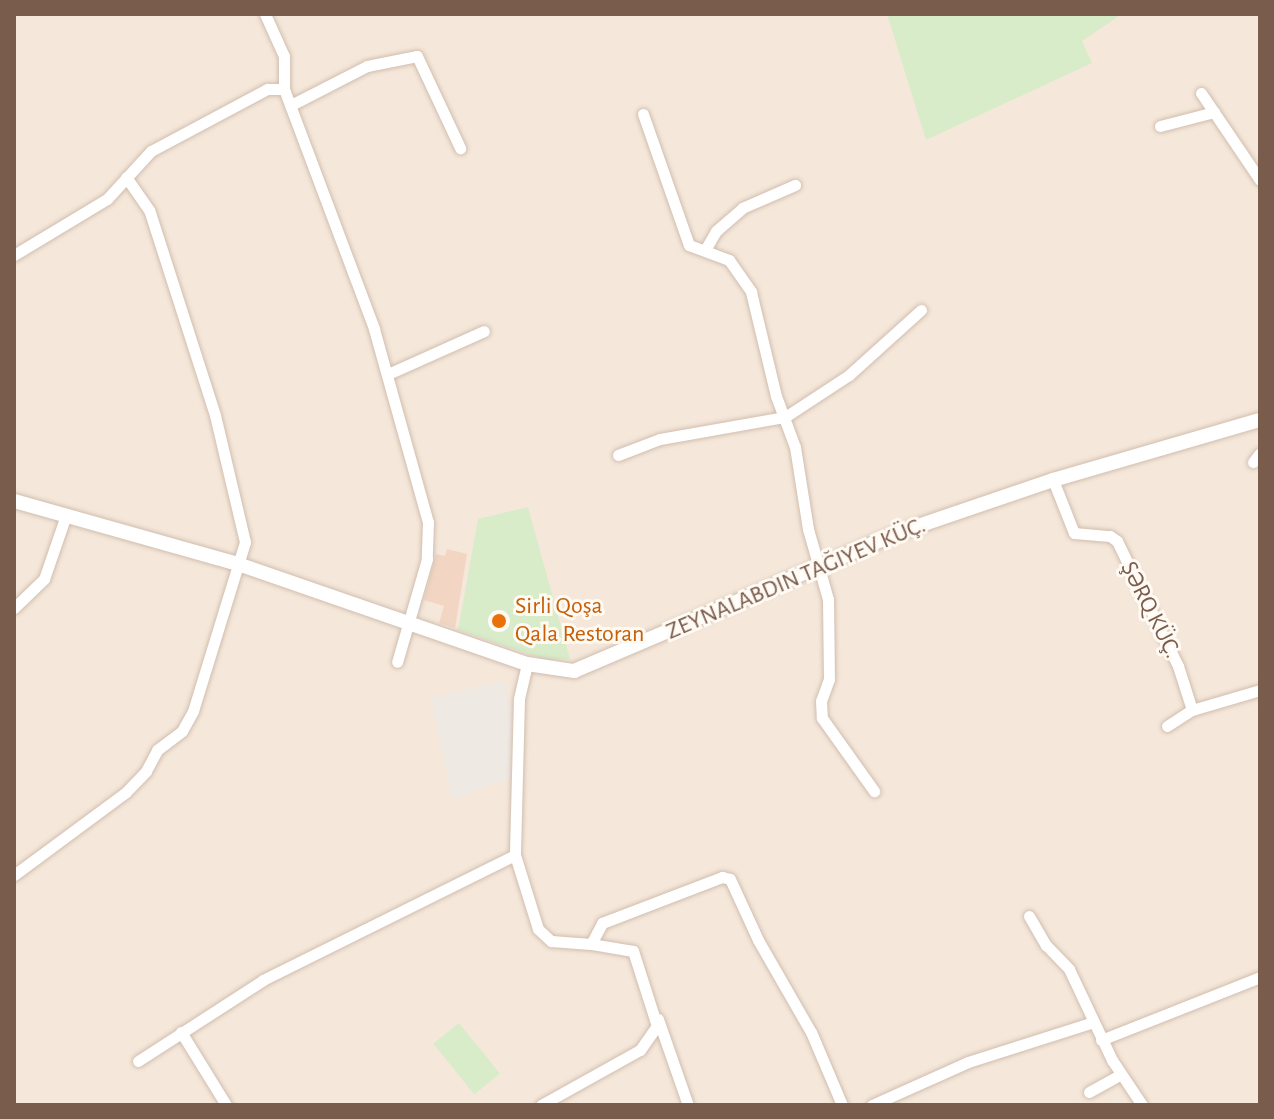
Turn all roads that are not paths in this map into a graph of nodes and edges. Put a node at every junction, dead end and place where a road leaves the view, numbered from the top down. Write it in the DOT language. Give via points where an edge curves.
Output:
graph roads {
  1 [pos="265,14"];
  2 [pos="284,89"];
  3 [pos="1201,93"];
  4 [pos="293,104"];
  5 [pos="1214,112"];
  6 [pos="643,114"];
  7 [pos="1160,126"];
  8 [pos="460,148"];
  9 [pos="126,177"];
  10 [pos="1260,180"];
  11 [pos="795,185"];
  12 [pos="705,250"];
  13 [pos="14,255"];
  14 [pos="921,310"];
  15 [pos="484,331"];
  16 [pos="388,374"];
  17 [pos="785,417"];
  18 [pos="1260,420"];
  19 [pos="618,455"];
  20 [pos="1053,480"];
  21 [pos="14,501"];
  22 [pos="66,515"];
  23 [pos="819,563"];
  24 [pos="238,564"];
  25 [pos="14,608"];
  26 [pos="410,622"];
  27 [pos="397,662"];
  28 [pos="527,664"];
  29 [pos="1260,690"];
  30 [pos="1192,710"];
  31 [pos="1167,726"];
  32 [pos="874,791"];
  33 [pos="515,855"];
  34 [pos="14,875"];
  35 [pos="1029,916"];
  36 [pos="591,944"];
  37 [pos="1260,977"];
  38 [pos="658,1019"];
  39 [pos="1093,1022"];
  40 [pos="181,1032"];
  41 [pos="1101,1040"];
  42 [pos="138,1061"];
  43 [pos="1120,1075"];
  44 [pos="1089,1092"];
  45 [pos="226,1105"];
  46 [pos="541,1105"];
  47 [pos="688,1105"];
  48 [pos="842,1105"];
  49 [pos="872,1105"];
  50 [pos="1142,1105"];
  1 -- 2 [label="street" via="284,56"];
  2 -- 4 [label="street"];
  2 -- 9 [label="street" via="267,89 151,151"];
  3 -- 5 [label="street"];
  4 -- 8 [label="street" via="367,66 417,56"];
  4 -- 16 [label="street"];
  5 -- 7 [label="street"];
  5 -- 10 [label="street"];
  6 -- 12 [label="street" via="685,237 689,245"];
  9 -- 13 [label="street" via="107,199"];
  9 -- 24 [label="street" via="149,210 215,415 244,528"];
  11 -- 12 [label="street" via="742,208 716,231"];
  12 -- 17 [label="street" via="729,260 751,292"];
  14 -- 17 [label="street" via="849,375"];
  15 -- 16 [label="street"];
  16 -- 26 [label="street" via="428,530 427,559"];
  17 -- 19 [label="street" via="660,439"];
  17 -- 23 [label="street"];
  18 -- 20 [label="street"];
  20 -- 23 [label="street"];
  20 -- 30 [label="street, ŞƏRQ KÜÇ." via="1074,533 1117,541 1178,666"];
  21 -- 22 [label="street"];
  22 -- 24 [label="street"];
  22 -- 25 [label="street" via="44,579"];
  23 -- 28 [label="street" via="590,667 559,671"];
  23 -- 32 [label="street" via="829,628 822,718"];
  24 -- 26 [label="street"];
  24 -- 34 [label="street" via="193,711 182,731 157,750 126,792"];
  26 -- 27 [label="street"];
  26 -- 28 [label="street"];
  28 -- 33 [label="street" via="519,699"];
  29 -- 30 [label="street"];
  30 -- 31 [label="street"];
  33 -- 36 [label="street" via="521,887 543,936"];
  33 -- 40 [label="street" via="355,939 263,980"];
  35 -- 39 [label="street" via="1069,969"];
  36 -- 38 [label="street" via="633,951"];
  36 -- 48 [label="street" via="602,923 730,879 811,1032"];
  37 -- 41 [label="street"];
  38 -- 46 [label="street" via="652,1040 640,1050"];
  38 -- 47 [label="street"];
  39 -- 41 [label="street"];
  39 -- 49 [label="street" via="968,1062"];
  40 -- 42 [label="street"];
  40 -- 45 [label="street"];
  41 -- 43 [label="street"];
  43 -- 44 [label="street"];
  43 -- 50 [label="street"];
}
